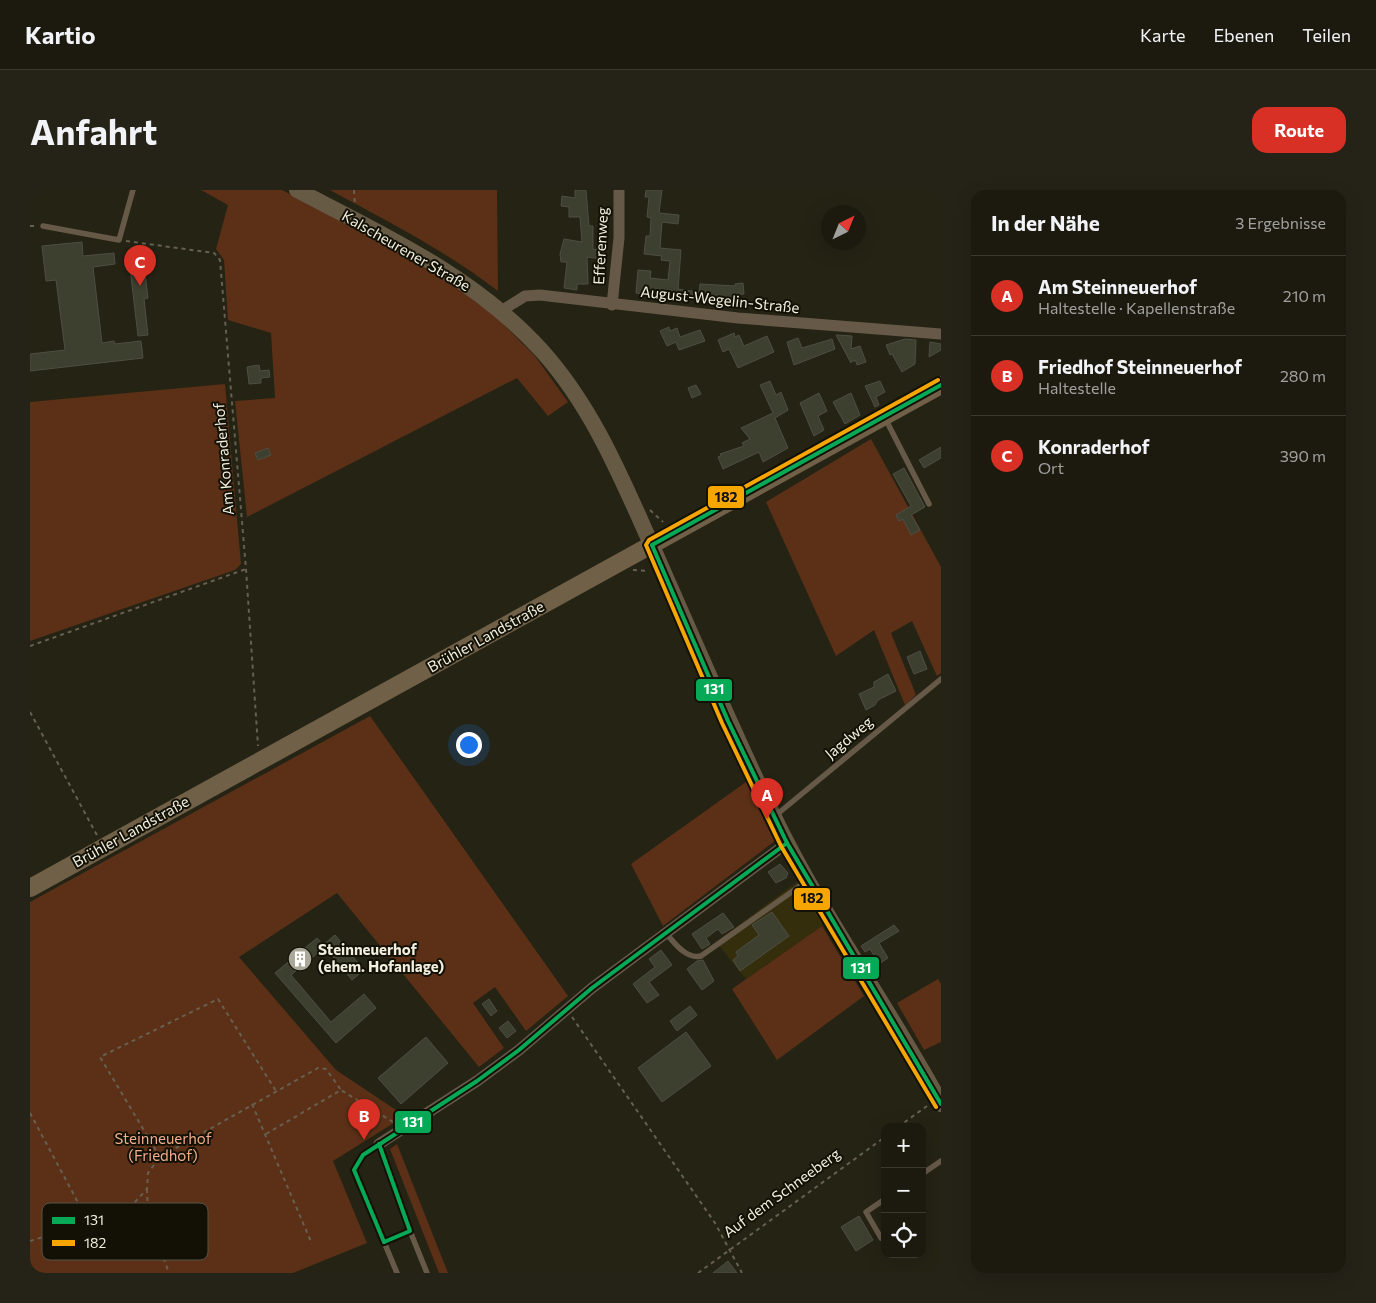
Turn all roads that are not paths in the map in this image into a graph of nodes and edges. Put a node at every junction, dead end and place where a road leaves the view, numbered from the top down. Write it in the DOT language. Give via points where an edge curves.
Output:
graph roads {
  1 [pos="133,190"];
  2 [pos="298,190"];
  3 [pos="619,190"];
  4 [pos="43,226"];
  5 [pos="612,304"];
  6 [pos="501,311"];
  7 [pos="941,334"];
  8 [pos="941,385"];
  9 [pos="884,416"];
  10 [pos="929,504"];
  11 [pos="652,545"];
  12 [pos="941,679"];
  13 [pos="774,818"];
  14 [pos="786,843"];
  15 [pos="809,880"];
  16 [pos="30,888"];
  17 [pos="666,933"];
  18 [pos="940,1099"];
  19 [pos="379,1144"];
  20 [pos="941,1161"];
  21 [pos="926,1171"];
  22 [pos="881,1203"];
  23 [pos="410,1231"];
  24 [pos="881,1238"];
  25 [pos="384,1242"];
  26 [pos="397,1273"];
  27 [pos="427,1273"];
  1 -- 4 [label="lane" via="119,240"];
  2 -- 6 [label="main road, Kalscheurener Straße" via="444,270"];
  3 -- 5 [label="street, Efferenweg" via="619,238"];
  5 -- 6 [label="street, August-Wegelin-Straße" via="540,294 525,296"];
  5 -- 7 [label="street, August-Wegelin-Straße" via="738,318"];
  6 -- 11 [label="main road, Kalscheurener Straße" via="542,352 584,405 621,473"];
  8 -- 9 [label="main road, Brühler Landstraße"];
  9 -- 10 [label="lane"];
  9 -- 11 [label="main road, Brühler Landstraße"];
  11 -- 13 [label="main road, Kalscheurener Straße"];
  11 -- 16 [label="main road, Brühler Landstraße"];
  12 -- 13 [label="lane, Jagdweg"];
  13 -- 14 [label="main road, Kalscheurener Straße"];
  14 -- 15 [label="main road, Kalscheurener Straße"];
  14 -- 17 [label="street"];
  15 -- 17 [label="lane" via="702,956 689,955"];
  15 -- 18 [label="main road, Kalscheurener Straße"];
  17 -- 19 [label="street" via="519,1050"];
  19 -- 23 [label="lane"];
  19 -- 25 [label="lane" via="363,1154 354,1170"];
  20 -- 21 [label="lane"];
  22 -- 24 [label="lane" via="866,1212"];
  23 -- 25 [label="lane"];
  23 -- 27 [label="lane"];
  25 -- 26 [label="lane"];
}
